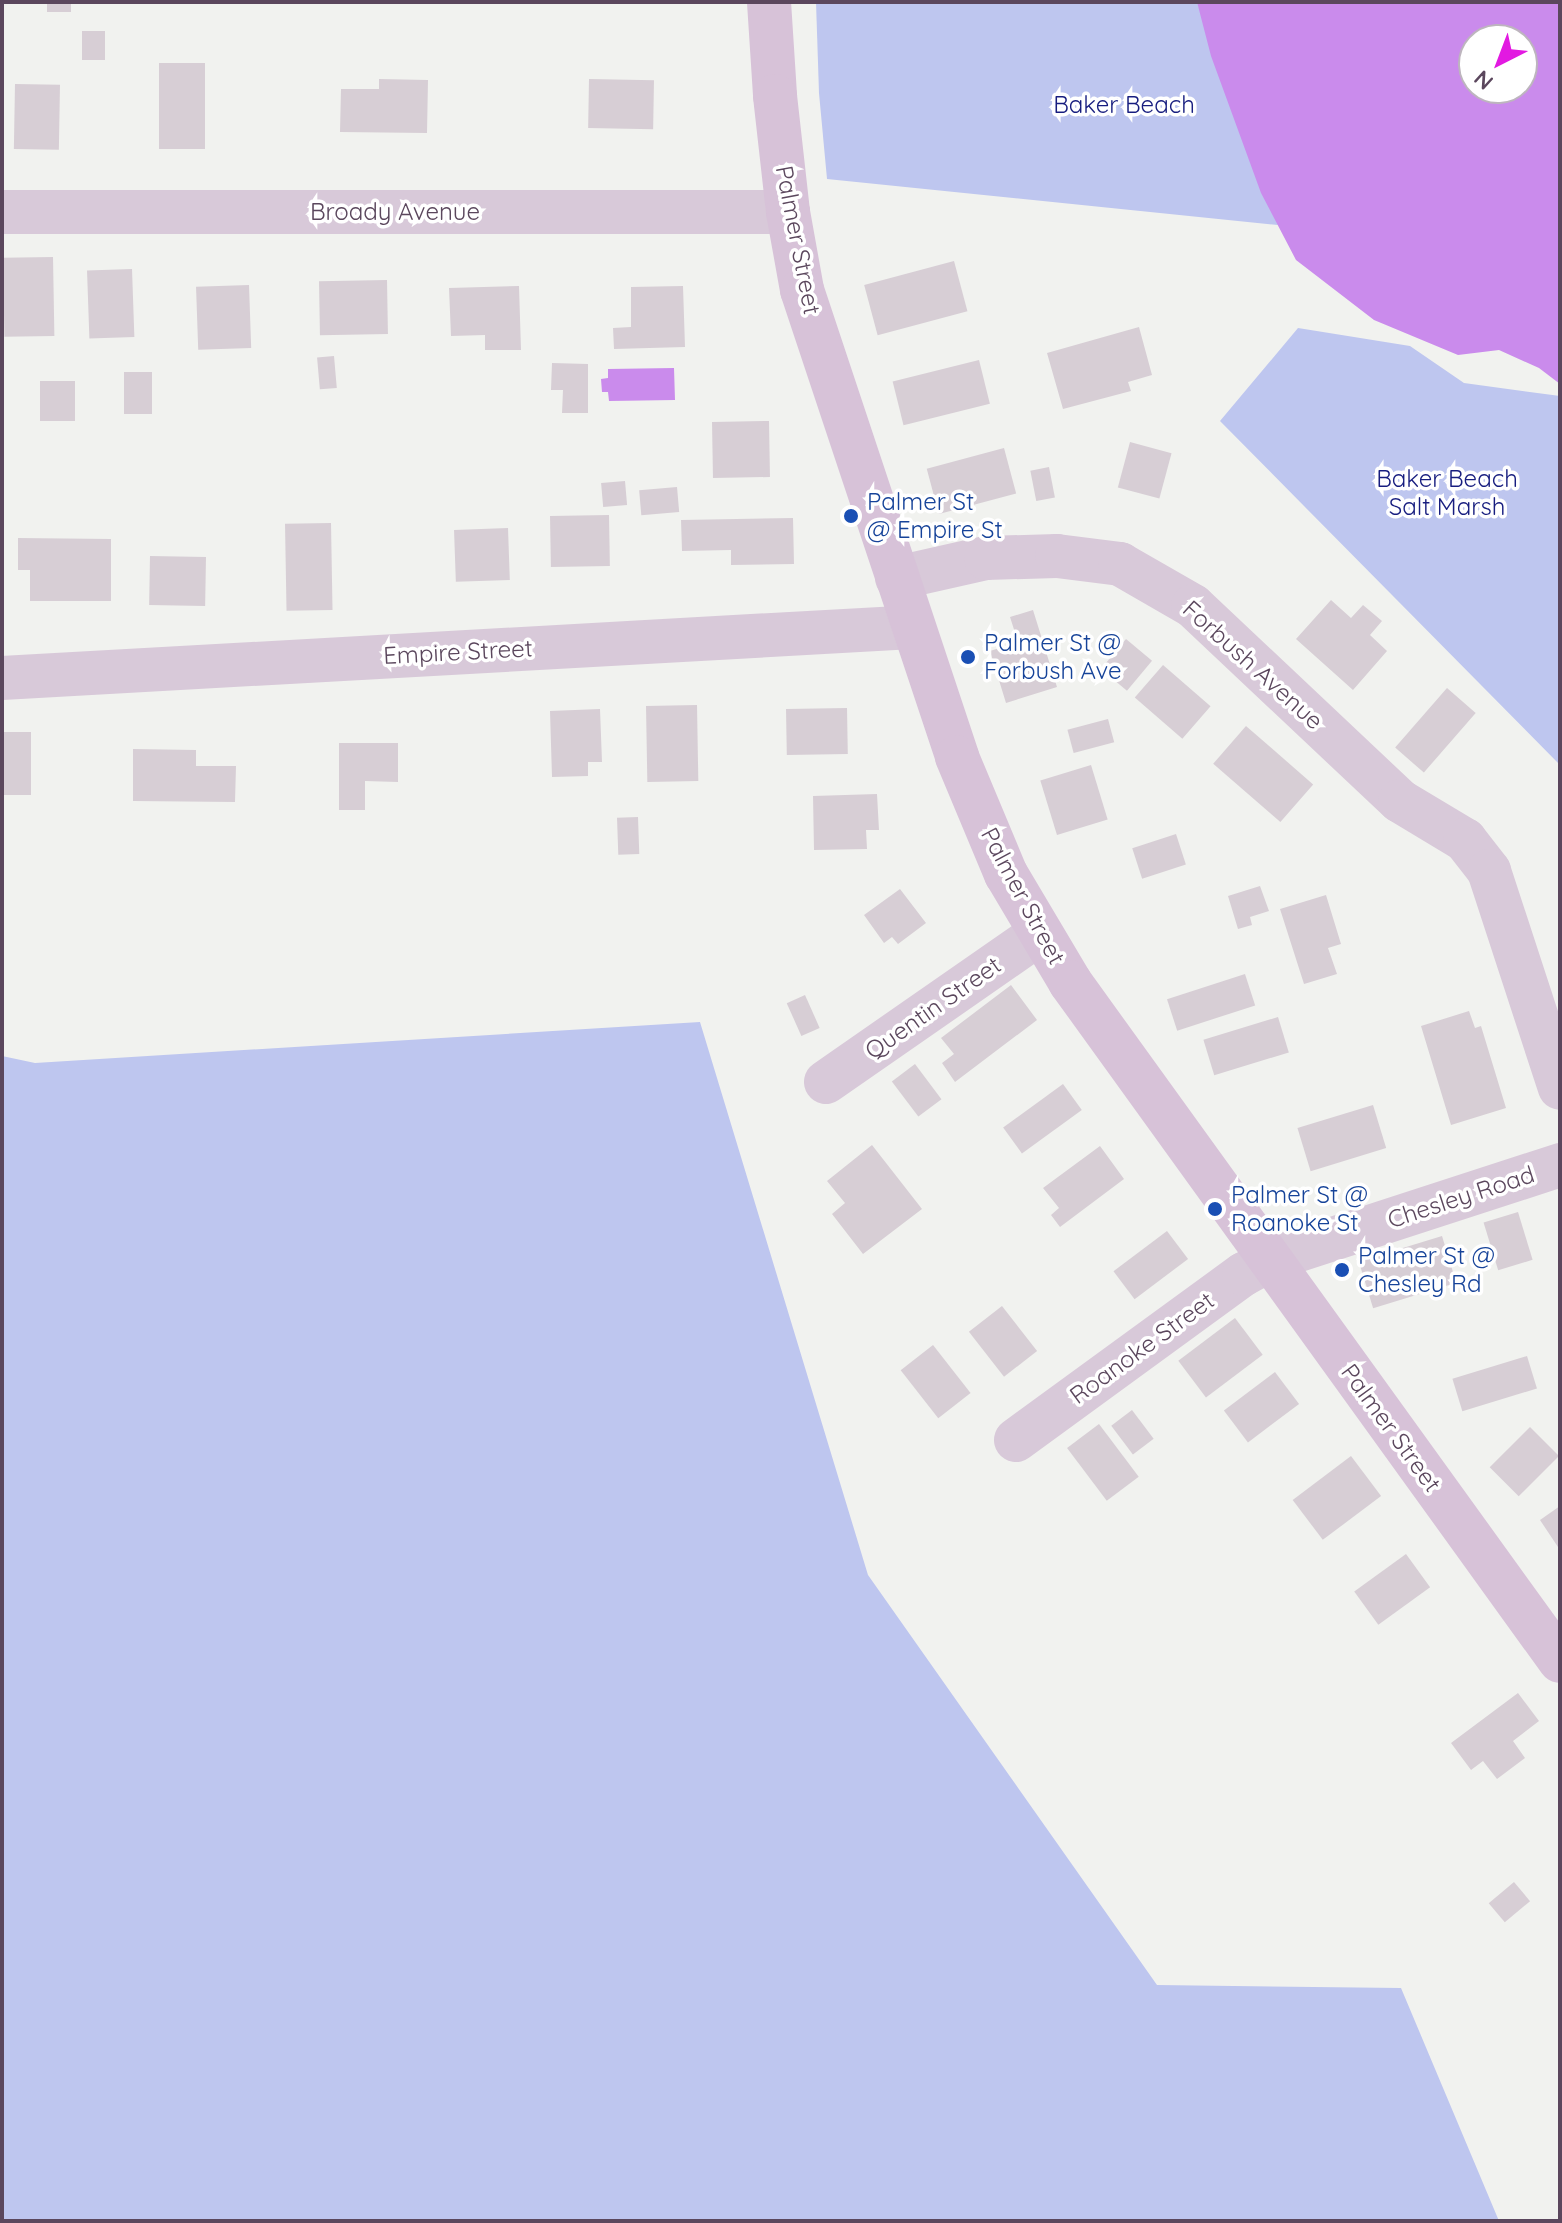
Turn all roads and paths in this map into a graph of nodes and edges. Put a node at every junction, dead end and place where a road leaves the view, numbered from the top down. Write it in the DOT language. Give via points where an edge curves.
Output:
graph roads {
  1 [pos="769,2"];
  2 [pos="2,212"];
  3 [pos="788,212"];
  4 [pos="897,578"];
  5 [pos="913,627"];
  6 [pos="2,678"];
  7 [pos="1040,933"];
  8 [pos="826,1082"];
  9 [pos="1560,1088"];
  10 [pos="1560,1165"];
  11 [pos="1271,1259"];
  12 [pos="1016,1440"];
  13 [pos="1553,1641"];
  1 -- 3 [label="street, Palmer Street"];
  2 -- 3 [label="street, Broady Avenue"];
  3 -- 4 [label="street, Palmer Street" via="802,290"];
  4 -- 5 [label="street, Palmer Street"];
  4 -- 9 [label="street, Forbush Avenue" via="986,558 1057,556 1120,564 1193,606 1400,801 1465,840 1489,871"];
  5 -- 6 [label="street, Empire Street"];
  5 -- 7 [label="street, Palmer Street" via="979,815"];
  7 -- 8 [label="street, Quentin Street"];
  7 -- 11 [label="street, Palmer Street"];
  10 -- 11 [label="street, Chesley Road"];
  11 -- 12 [label="street, Roanoke Street"];
  11 -- 13 [label="street, Palmer Street"];
}
